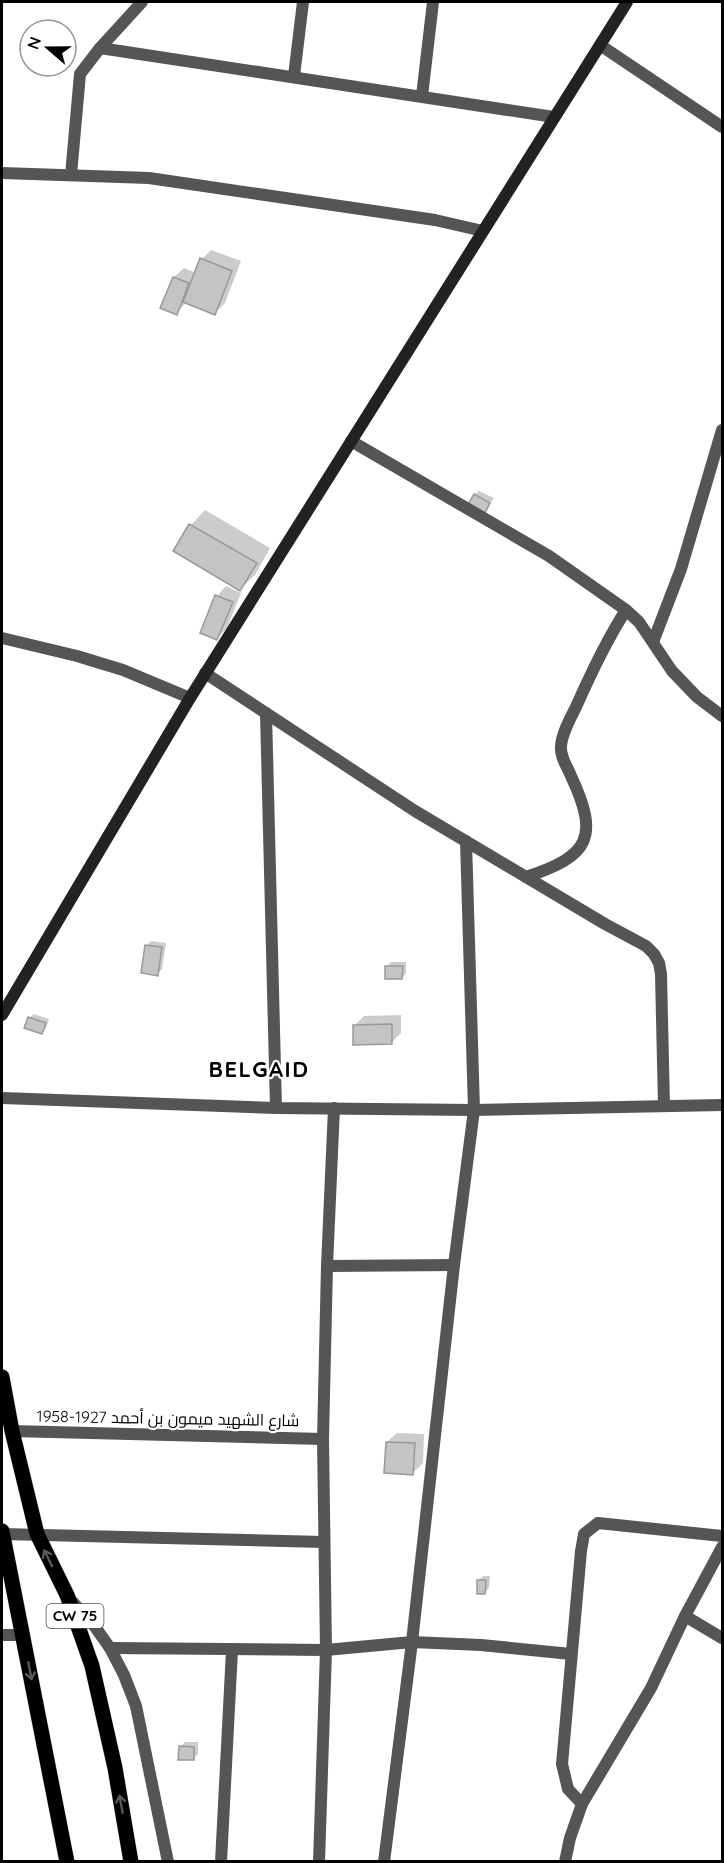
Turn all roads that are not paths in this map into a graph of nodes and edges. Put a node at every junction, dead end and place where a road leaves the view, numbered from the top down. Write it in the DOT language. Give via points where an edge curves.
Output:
graph roads {
  1 [pos="142,2"];
  2 [pos="303,2"];
  3 [pos="433,2"];
  4 [pos="625,2"];
  5 [pos="600,45"];
  6 [pos="100,48"];
  7 [pos="294,76"];
  8 [pos="422,96"];
  9 [pos="554,117"];
  10 [pos="723,127"];
  11 [pos="2,173"];
  12 [pos="71,175"];
  13 [pos="483,231"];
  14 [pos="723,430"];
  15 [pos="351,441"];
  16 [pos="626,610"];
  17 [pos="2,638"];
  18 [pos="653,642"];
  19 [pos="205,673"];
  20 [pos="190,698"];
  21 [pos="266,713"];
  22 [pos="723,716"];
  23 [pos="466,841"];
  24 [pos="526,877"];
  25 [pos="2,1015"];
  26 [pos="2,1098"];
  27 [pos="723,1105"];
  28 [pos="664,1106"];
  29 [pos="276,1108"];
  30 [pos="334,1108"];
  31 [pos="474,1110"];
  32 [pos="454,1265"];
  33 [pos="327,1266"];
  34 [pos="2,1377"];
  35 [pos="12,1431"];
  36 [pos="323,1439"];
  37 [pos="2,1533"];
  38 [pos="37,1534"];
  39 [pos="723,1536"];
  40 [pos="323,1542"];
  41 [pos="723,1547"];
  42 [pos="67,1595"];
  43 [pos="684,1616"];
  44 [pos="2,1635"];
  45 [pos="23,1635"];
  46 [pos="723,1638"];
  47 [pos="412,1642"];
  48 [pos="110,1648"];
  49 [pos="232,1650"];
  50 [pos="326,1650"];
  51 [pos="571,1654"];
  52 [pos="582,1804"];
  53 [pos="169,1861"];
  54 [pos="67,1862"];
  55 [pos="132,1862"];
  56 [pos="221,1862"];
  57 [pos="319,1862"];
  58 [pos="384,1862"];
  59 [pos="565,1862"];
  1 -- 6 [label="street"];
  2 -- 7 [label="street"];
  3 -- 8 [label="street"];
  4 -- 5 [label="main road"];
  5 -- 9 [label="main road"];
  5 -- 10 [label="street"];
  6 -- 7 [label="street"];
  6 -- 12 [label="street" via="80,74"];
  7 -- 8 [label="street"];
  8 -- 9 [label="street"];
  9 -- 13 [label="main road"];
  11 -- 12 [label="street"];
  12 -- 13 [label="street" via="149,178 435,220"];
  13 -- 15 [label="main road"];
  14 -- 18 [label="street" via="681,569"];
  15 -- 16 [label="street" via="549,556"];
  15 -- 19 [label="main road"];
  16 -- 18 [label="street"];
  16 -- 24 [label="street" via="602,649 560,748 586,818 585,837 568,860"];
  17 -- 20 [label="street" via="104,664"];
  18 -- 22 [label="street" via="672,671"];
  19 -- 20 [label="main road"];
  19 -- 21 [label="street"];
  20 -- 25 [label="main road"];
  21 -- 23 [label="street"];
  21 -- 29 [label="street"];
  23 -- 24 [label="street"];
  23 -- 31 [label="street"];
  24 -- 28 [label="street" via="654,954 661,974"];
  26 -- 29 [label="street"];
  27 -- 28 [label="street"];
  28 -- 31 [label="street"];
  29 -- 30 [label="street"];
  30 -- 31 [label="street"];
  30 -- 33 [label="street"];
  31 -- 32 [label="street"];
  32 -- 33 [label="street"];
  32 -- 47 [label="street"];
  33 -- 36 [label="street"];
  34 -- 35 [label="main road, CW 75"];
  35 -- 36 [label="street, شارع الشهيد ميمون بن أحمد 1927-1958"];
  35 -- 38 [label="main road, CW 75"];
  36 -- 40 [label="street"];
  37 -- 38 [label="street"];
  37 -- 45 [label="main road, CW 75"];
  38 -- 40 [label="street"];
  42 -- 38 [label="main road, CW 75, one-way"];
  39 -- 51 [label="street" via="598,1523 584,1534"];
  40 -- 50 [label="street"];
  41 -- 43 [label="street"];
  42 -- 48 [label="street"];
  55 -- 42 [label="main road, CW 75, one-way" via="92,1665"];
  43 -- 46 [label="street"];
  43 -- 52 [label="street" via="651,1688"];
  44 -- 45 [label="street"];
  45 -- 54 [label="main road, CW 75, one-way"];
  47 -- 50 [label="street"];
  47 -- 51 [label="street"];
  47 -- 58 [label="street"];
  48 -- 49 [label="street"];
  48 -- 53 [label="street" via="136,1706"];
  49 -- 50 [label="street"];
  49 -- 56 [label="street"];
  50 -- 57 [label="street"];
  51 -- 52 [label="street" via="562,1764 568,1789"];
  52 -- 59 [label="street"];
}
